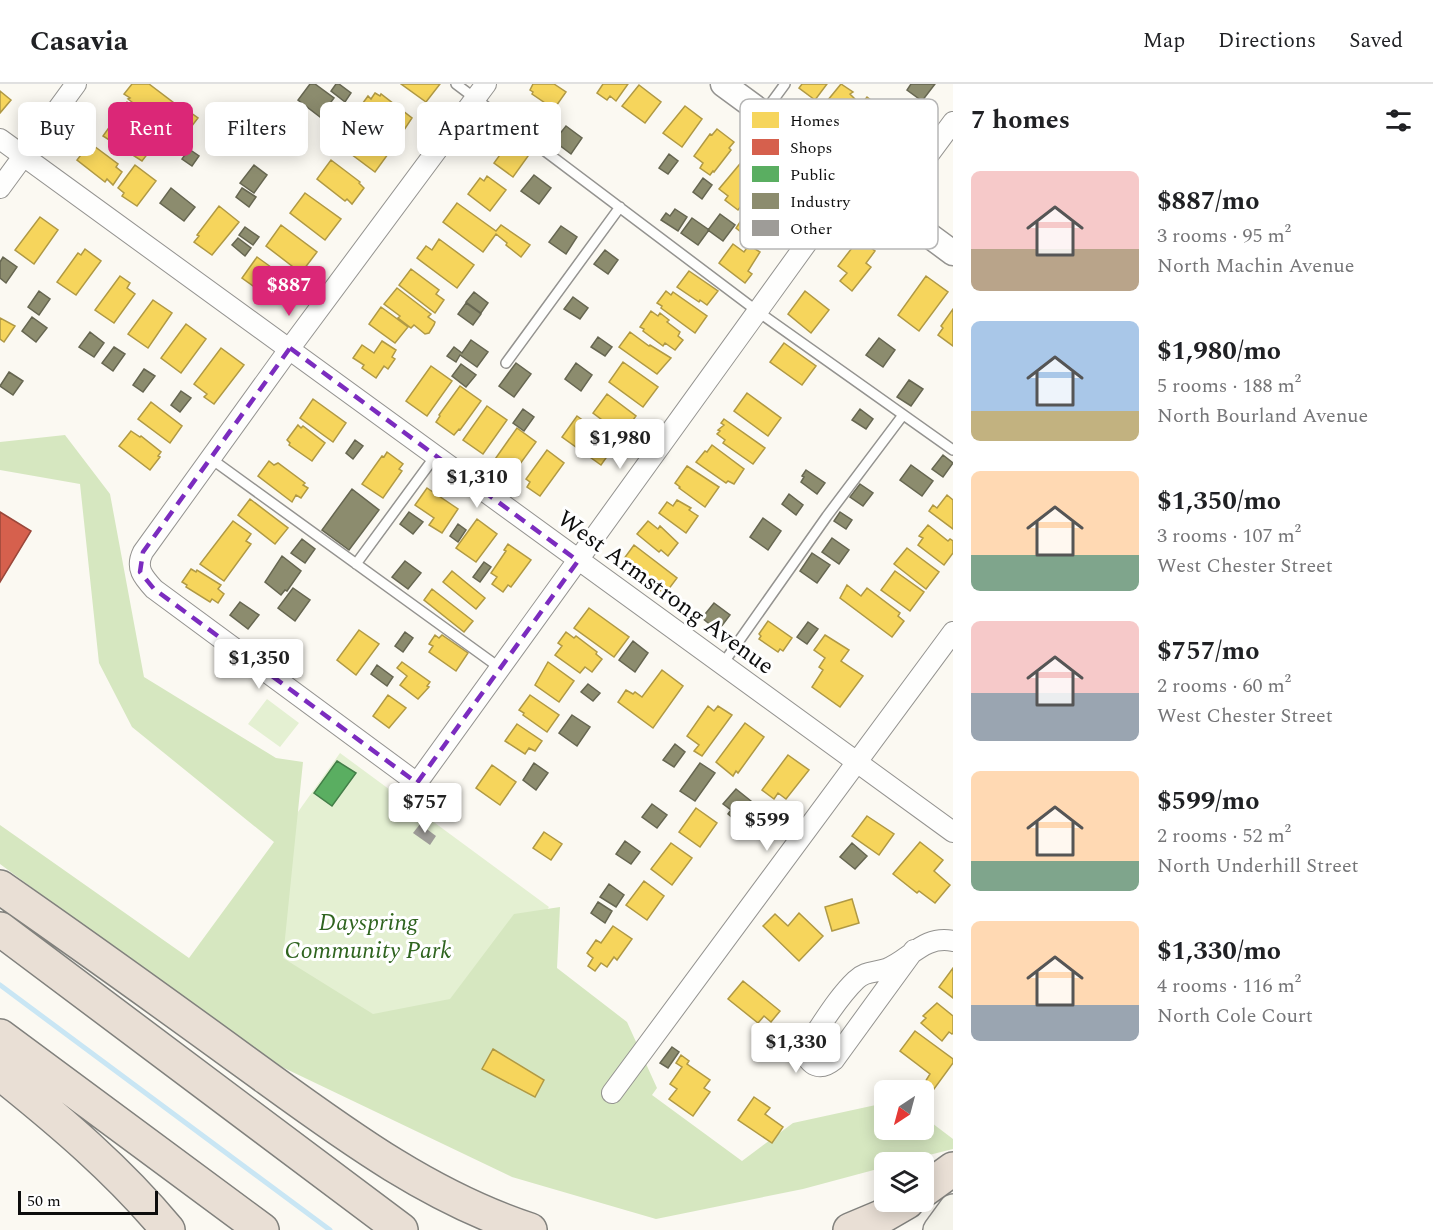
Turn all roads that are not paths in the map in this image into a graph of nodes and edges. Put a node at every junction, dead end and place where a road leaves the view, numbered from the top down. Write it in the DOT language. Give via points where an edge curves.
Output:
graph roads {
  1 [pos="76,84"];
  2 [pos="456,84"];
  3 [pos="723,84"];
  4 [pos="785,84"];
  5 [pos="480,91"];
  6 [pos="743,99"];
  7 [pos="774,99"];
  8 [pos="63,102"];
  9 [pos="953,122"];
  10 [pos="0,139"];
  11 [pos="938,142"];
  12 [pos="18,152"];
  13 [pos="23,156"];
  14 [pos="0,188"];
  15 [pos="620,207"];
  16 [pos="938,241"];
  17 [pos="802,249"];
  18 [pos="953,252"];
  19 [pos="757,310"];
  20 [pos="290,348"];
  21 [pos="506,363"];
  22 [pos="903,415"];
  23 [pos="953,450"];
  24 [pos="436,455"];
  25 [pos="210,458"];
  26 [pos="578,561"];
  27 [pos="356,564"];
  28 [pos="953,632"];
  29 [pos="722,664"];
  30 [pos="500,668"];
  31 [pos="857,763"];
  32 [pos="953,832"];
  33 [pos="0,886"];
  34 [pos="0,929"];
  35 [pos="953,942"];
  36 [pos="914,950"];
  37 [pos="0,1036"];
  38 [pos="0,1073"];
  39 [pos="612,1093"];
  40 [pos="235,1106"];
  41 [pos="953,1168"];
  42 [pos="934,1182"];
  43 [pos="953,1208"];
  44 [pos="890,1212"];
  45 [pos="168,1230"];
  46 [pos="262,1230"];
  47 [pos="401,1230"];
  48 [pos="417,1230"];
  49 [pos="530,1230"];
  50 [pos="850,1230"];
  51 [pos="937,1230"];
  1 -- 8 [label="street"];
  2 -- 5 [label="lane"];
  3 -- 6 [label="street"];
  4 -- 7 [label="lane"];
  5 -- 15 [label="lane"];
  5 -- 20 [label="street"];
  9 -- 11 [label="street"];
  10 -- 12 [label="street, West Armstrong Avenue"];
  13 -- 14 [label="street"];
  13 -- 20 [label="street, West Armstrong Avenue"];
  15 -- 19 [label="lane"];
  15 -- 21 [label="lane"];
  16 -- 18 [label="street"];
  17 -- 19 [label="street"];
  19 -- 22 [label="lane"];
  19 -- 26 [label="street"];
  20 -- 24 [label="street, West Armstrong Avenue"];
  20 -- 25 [label="street"];
  22 -- 23 [label="lane"];
  22 -- 29 [label="lane"];
  24 -- 26 [label="street, West Armstrong Avenue"];
  24 -- 27 [label="lane"];
  25 -- 27 [label="lane"];
  25 -- 30 [label="street" via="143,552 139,568 147,581 417,783"];
  26 -- 29 [label="street, West Armstrong Avenue"];
  26 -- 30 [label="street"];
  27 -- 30 [label="lane"];
  28 -- 31 [label="street"];
  29 -- 31 [label="street, West Armstrong Avenue"];
  31 -- 32 [label="street, West Armstrong Avenue"];
  31 -- 39 [label="street"];
  33 -- 49 [label="highway" via="379,1157 454,1201"];
  34 -- 40 [label="highway"];
  35 -- 36 [label="street" via="932,941"];
  36 -- 36 [label="street" via="888,968 863,974 852,984 807,1044 811,1063 821,1067 834,1060"];
  37 -- 46 [label="highway"];
  38 -- 45 [label="highway" via="92,1149"];
  40 -- 47 [label="highway"];
  40 -- 48 [label="highway"];
  41 -- 42 [label="highway"];
  43 -- 51 [label="main road"];
  44 -- 50 [label="highway"];
}
